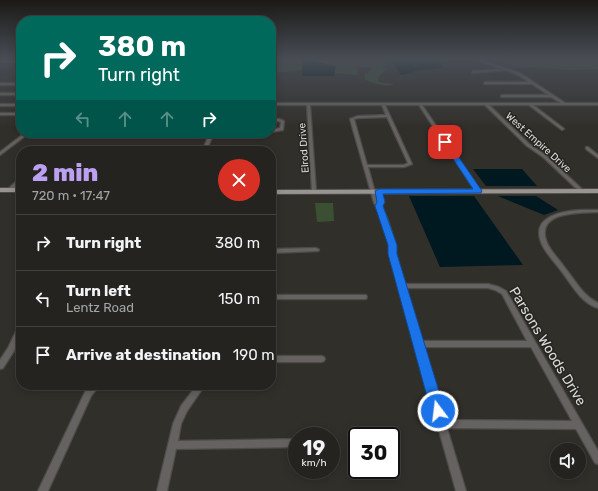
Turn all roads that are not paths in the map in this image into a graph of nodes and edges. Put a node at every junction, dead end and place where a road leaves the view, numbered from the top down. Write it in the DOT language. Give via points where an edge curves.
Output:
graph roads {
  1 [pos="485,83"];
  2 [pos="533,83"];
  3 [pos="0,84"];
  4 [pos="16,84"];
  5 [pos="0,94"];
  6 [pos="16,94"];
  7 [pos="502,96"];
  8 [pos="552,96"];
  9 [pos="276,104"];
  10 [pos="308,104"];
  11 [pos="383,104"];
  12 [pos="420,104"];
  13 [pos="486,104"];
  14 [pos="530,104"];
  15 [pos="565,104"];
  16 [pos="598,104"];
  17 [pos="0,105"];
  18 [pos="16,105"];
  19 [pos="0,114"];
  20 [pos="16,114"];
  21 [pos="389,116"];
  22 [pos="276,121"];
  23 [pos="562,129"];
  24 [pos="276,130"];
  25 [pos="21,138"];
  26 [pos="586,148"];
  27 [pos="0,154"];
  28 [pos="598,158"];
  29 [pos="365,166"];
  30 [pos="16,185"];
  31 [pos="0,190"];
  32 [pos="10,190"];
  33 [pos="16,190"];
  34 [pos="314,191"];
  35 [pos="372,191"];
  36 [pos="379,191"];
  37 [pos="478,191"];
  38 [pos="582,191"];
  39 [pos="598,191"];
  40 [pos="276,192"];
  41 [pos="379,206"];
  42 [pos="598,211"];
  43 [pos="316,250"];
  44 [pos="276,251"];
  45 [pos="402,286"];
  46 [pos="364,296"];
  47 [pos="276,297"];
  48 [pos="598,306"];
  49 [pos="16,338"];
  50 [pos="419,344"];
  51 [pos="532,344"];
  52 [pos="276,359"];
  53 [pos="321,359"];
  54 [pos="0,366"];
  55 [pos="92,390"];
  56 [pos="197,390"];
  57 [pos="441,424"];
  58 [pos="579,425"];
  59 [pos="288,443"];
  60 [pos="173,445"];
  61 [pos="598,460"];
  62 [pos="43,491"];
  63 [pos="162,491"];
  64 [pos="461,491"];
  1 -- 2 [label="street"];
  2 -- 8 [label="street"];
  3 -- 4 [label="street"];
  5 -- 6 [label="street"];
  7 -- 8 [label="street"];
  8 -- 15 [label="street"];
  9 -- 10 [label="street"];
  10 -- 11 [label="street"];
  10 -- 34 [label="street, Elrod Drive"];
  11 -- 12 [label="street"];
  11 -- 21 [label="street"];
  12 -- 13 [label="street"];
  12 -- 37 [label="street"];
  13 -- 14 [label="street"];
  13 -- 38 [label="street, West Empire Drive" via="528,145 544,156"];
  14 -- 15 [label="street"];
  14 -- 23 [label="street"];
  15 -- 16 [label="street"];
  17 -- 18 [label="street"];
  19 -- 20 [label="street"];
  21 -- 29 [label="street" via="352,119"];
  21 -- 29 [label="street" via="410,164"];
  22 -- 24 [label="street" via="283,122 282,129"];
  25 -- 27 [label="street"];
  26 -- 28 [label="street"];
  29 -- 35 [label="street"];
  30 -- 32 [label="street"];
  31 -- 32 [label="main road"];
  32 -- 33 [label="main road"];
  34 -- 35 [label="main road"];
  34 -- 40 [label="main road"];
  35 -- 36 [label="main road"];
  35 -- 41 [label="street"];
  36 -- 37 [label="main road"];
  36 -- 41 [label="street"];
  37 -- 38 [label="main road"];
  38 -- 39 [label="main road"];
  41 -- 45 [label="street" via="393,245"];
  42 -- 48 [label="street" via="569,212 554,216 545,224 542,234 548,249 586,298"];
  43 -- 44 [label="street"];
  45 -- 50 [label="street"];
  45 -- 51 [label="street, Parsons Woods Drive" via="497,288 504,293"];
  46 -- 47 [label="street"];
  49 -- 54 [label="street"];
  50 -- 51 [label="street"];
  50 -- 57 [label="street"];
  51 -- 58 [label="street, Parsons Woods Drive"];
  52 -- 53 [label="street"];
  55 -- 62 [label="street"];
  56 -- 60 [label="street" via="177,424"];
  57 -- 58 [label="street"];
  57 -- 64 [label="street"];
  58 -- 61 [label="street, Parsons Woods Drive"];
  59 -- 60 [label="street"];
  60 -- 63 [label="street"];
}
